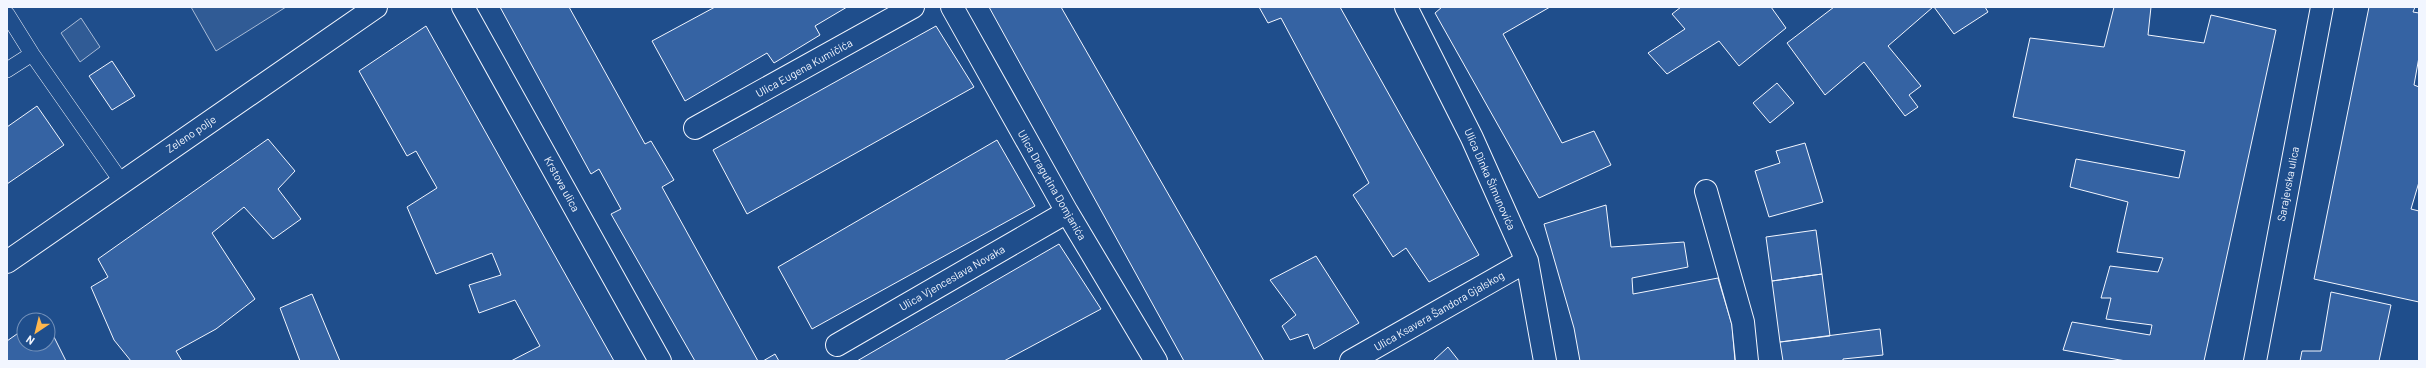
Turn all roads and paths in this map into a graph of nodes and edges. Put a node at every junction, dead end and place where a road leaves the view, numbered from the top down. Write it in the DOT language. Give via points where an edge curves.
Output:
graph roads {
  1 [pos="376,7"];
  2 [pos="463,7"];
  3 [pos="913,7"];
  4 [pos="952,7"];
  5 [pos="1406,7"];
  6 [pos="2322,7"];
  7 [pos="7,14"];
  8 [pos="32,54"];
  9 [pos="7,70"];
  10 [pos="695,128"];
  11 [pos="121,181"];
  12 [pos="1706,191"];
  13 [pos="1067,212"];
  14 [pos="1527,261"];
  15 [pos="7,262"];
  16 [pos="837,345"];
  17 [pos="660,361"];
  18 [pos="1156,361"];
  19 [pos="1351,361"];
  20 [pos="1545,361"];
  21 [pos="1747,361"];
  22 [pos="2255,361"];
  1 -- 11 [label="street, Zeleno polje"];
  2 -- 17 [label="street, Krstova ulica"];
  3 -- 10 [label="street, Ulica Eugena Kumičića"];
  4 -- 13 [label="street, Ulica Dragutina Domjanića"];
  5 -- 14 [label="street, Ulica Dinka Šimunovića" via="1472,138"];
  6 -- 22 [label="street, Sarajevska ulica"];
  7 -- 8 [label="lane"];
  8 -- 9 [label="lane"];
  8 -- 11 [label="lane"];
  11 -- 15 [label="street, Zeleno polje"];
  12 -- 21 [label="street" via="1742,322"];
  13 -- 16 [label="street, Ulica Vjenceslava Novaka"];
  13 -- 18 [label="street, Ulica Dragutina Domjanića"];
  14 -- 19 [label="street, Ulica Ksavera Šandora Gjalskog"];
  14 -- 20 [label="street, Ulica Dinka Šimunovića"];
}
